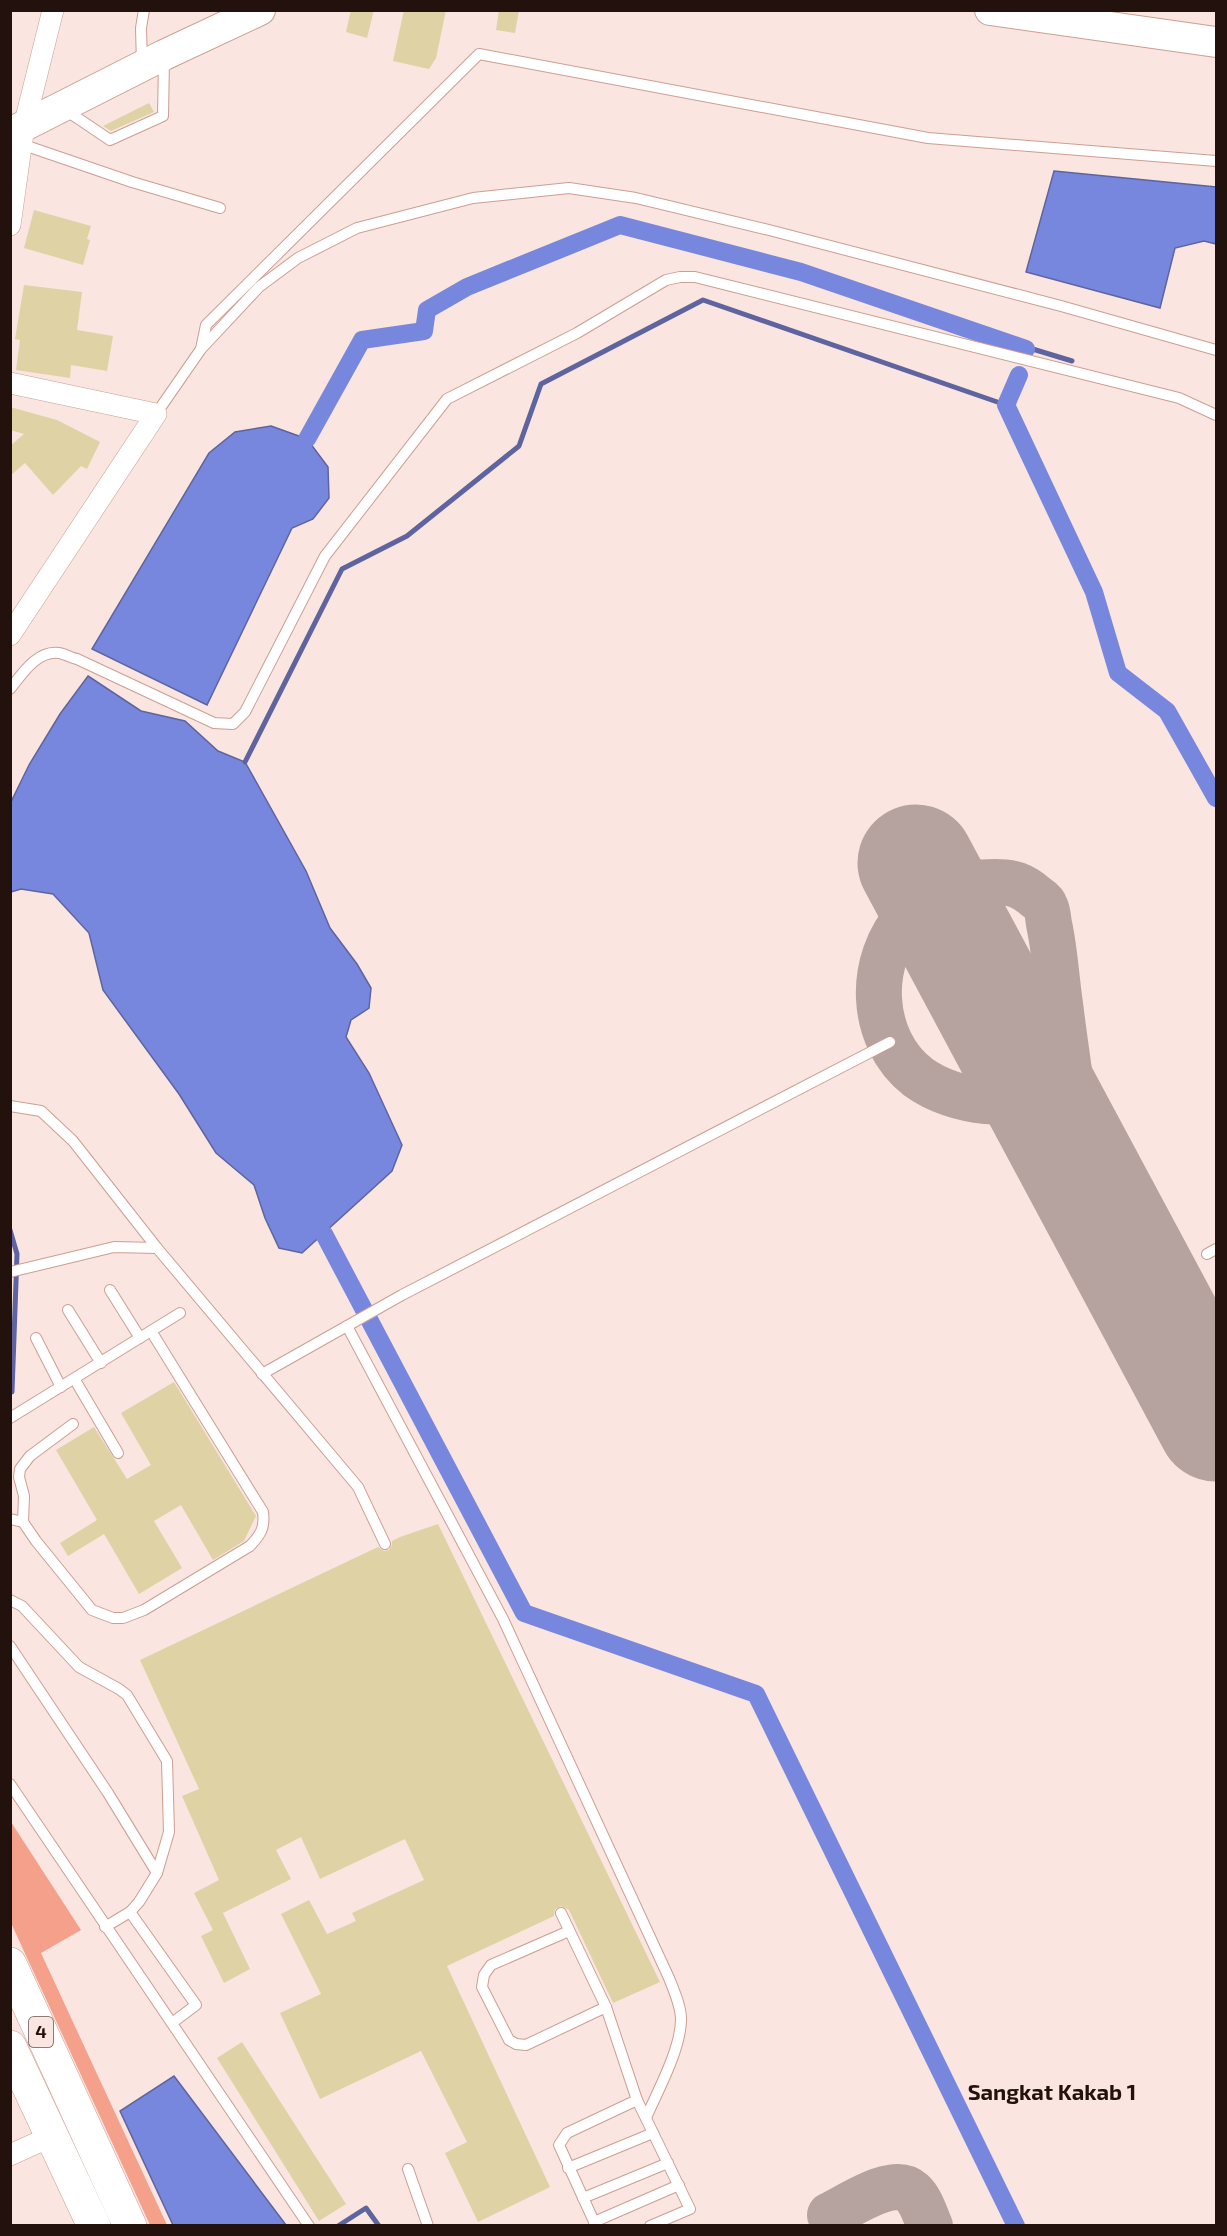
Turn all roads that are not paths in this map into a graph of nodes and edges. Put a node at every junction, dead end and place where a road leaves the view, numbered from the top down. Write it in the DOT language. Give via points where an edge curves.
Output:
graph roads {
  1 [pos="53,10"];
  2 [pos="144,10"];
  3 [pos="260,10"];
  4 [pos="998,11"];
  5 [pos="1216,42"];
  6 [pos="153,61"];
  7 [pos="62,107"];
  8 [pos="18,134"];
  9 [pos="1216,161"];
  10 [pos="220,208"];
  11 [pos="10,225"];
  12 [pos="280,253"];
  13 [pos="285,266"];
  14 [pos="201,350"];
  15 [pos="1216,350"];
  16 [pos="10,382"];
  17 [pos="156,414"];
  18 [pos="1216,415"];
  19 [pos="10,635"];
  20 [pos="10,689"];
  21 [pos="890,1042"];
  22 [pos="10,1106"];
  23 [pos="157,1248"];
  24 [pos="10,1272"];
  25 [pos="110,1290"];
  26 [pos="68,1310"];
  27 [pos="180,1313"];
  28 [pos="347,1326"];
  29 [pos="151,1331"];
  30 [pos="36,1338"];
  31 [pos="140,1338"];
  32 [pos="101,1363"];
  33 [pos="262,1374"];
  34 [pos="75,1380"];
  35 [pos="61,1387"];
  36 [pos="10,1418"];
  37 [pos="73,1424"];
  38 [pos="118,1453"];
  39 [pos="15,1477"];
  40 [pos="10,1519"];
  41 [pos="23,1521"];
  42 [pos="385,1544"];
  43 [pos="10,1600"];
  44 [pos="10,1646"];
  45 [pos="10,1784"];
  46 [pos="158,1873"];
  47 [pos="130,1912"];
  48 [pos="561,1913"];
  49 [pos="105,1927"];
  50 [pos="569,1931"];
  51 [pos="13,1976"];
  52 [pos="606,2007"];
  53 [pos="172,2023"];
  54 [pos="10,2047"];
  55 [pos="637,2100"];
  56 [pos="646,2118"];
  57 [pos="653,2133"];
  58 [pos="52,2136"];
  59 [pos="10,2155"];
  60 [pos="668,2163"];
  61 [pos="568,2168"];
  62 [pos="408,2169"];
  63 [pos="679,2185"];
  64 [pos="583,2198"];
  65 [pos="595,2224"];
  66 [pos="94,2226"];
  67 [pos="130,2226"];
  68 [pos="309,2226"];
  69 [pos="428,2226"];
  70 [pos="650,2226"];
  1 -- 8 [label="street"];
  2 -- 6 [label="lane" via="141,28"];
  3 -- 6 [label="main road"];
  4 -- 5 [label="main road"];
  6 -- 7 [label="main road"];
  6 -- 7 [label="lane" via="163,116 110,140"];
  7 -- 8 [label="main road"];
  8 -- 10 [label="lane" via="132,182"];
  8 -- 11 [label="street"];
  9 -- 12 [label="lane" via="928,138 479,54"];
  12 -- 13 [label="lane"];
  12 -- 14 [label="lane" via="206,326"];
  13 -- 14 [label="lane" via="259,286"];
  13 -- 15 [label="lane" via="357,228 473,198 569,188 636,198 769,230"];
  14 -- 17 [label="lane"];
  16 -- 17 [label="street"];
  17 -- 19 [label="street"];
  18 -- 20 [label="lane" via="1168,395 695,277 666,280 577,333 447,399 325,556 245,712 233,724 214,723 58,653 44,655 28,666"];
  21 -- 28 [label="lane"];
  22 -- 23 [label="lane" via="41,1112 54,1122"];
  23 -- 24 [label="lane" via="114,1247"];
  23 -- 33 [label="lane"];
  25 -- 31 [label="lane"];
  26 -- 32 [label="lane"];
  27 -- 29 [label="lane"];
  28 -- 33 [label="lane"];
  28 -- 56 [label="lane" via="503,1619 669,1978 681,2017 680,2031"];
  29 -- 31 [label="lane"];
  29 -- 41 [label="lane" via="263,1512 262,1533 250,1546 153,1605 123,1618 113,1618 92,1610"];
  30 -- 35 [label="lane"];
  31 -- 32 [label="lane"];
  32 -- 34 [label="lane"];
  33 -- 42 [label="lane" via="358,1487"];
  34 -- 35 [label="lane"];
  34 -- 38 [label="lane"];
  35 -- 36 [label="lane"];
  37 -- 39 [label="lane" via="30,1456"];
  39 -- 41 [label="lane" via="24,1496"];
  40 -- 41 [label="lane"];
  43 -- 46 [label="lane" via="22,1606 79,1666 127,1695 167,1761 169,1832"];
  44 -- 46 [label="lane"];
  45 -- 49 [label="lane"];
  46 -- 47 [label="lane"];
  47 -- 49 [label="lane"];
  47 -- 53 [label="lane" via="196,2005"];
  48 -- 50 [label="lane"];
  49 -- 53 [label="lane"];
  50 -- 52 [label="lane"];
  50 -- 52 [label="lane" via="491,1965 484,1975 483,1987 509,2040 516,2044 526,2045"];
  51 -- 67 [label="highway, 4"];
  52 -- 55 [label="lane"];
  53 -- 68 [label="lane"];
  54 -- 58 [label="highway, 4"];
  55 -- 56 [label="lane"];
  55 -- 61 [label="lane" via="567,2133 559,2145"];
  56 -- 57 [label="lane"];
  57 -- 60 [label="lane"];
  57 -- 61 [label="lane"];
  58 -- 59 [label="street"];
  58 -- 66 [label="highway, 4"];
  60 -- 63 [label="lane"];
  60 -- 64 [label="lane"];
  61 -- 64 [label="lane"];
  62 -- 69 [label="lane"];
  63 -- 65 [label="lane"];
  63 -- 70 [label="lane" via="690,2209"];
  64 -- 65 [label="lane"];
}
